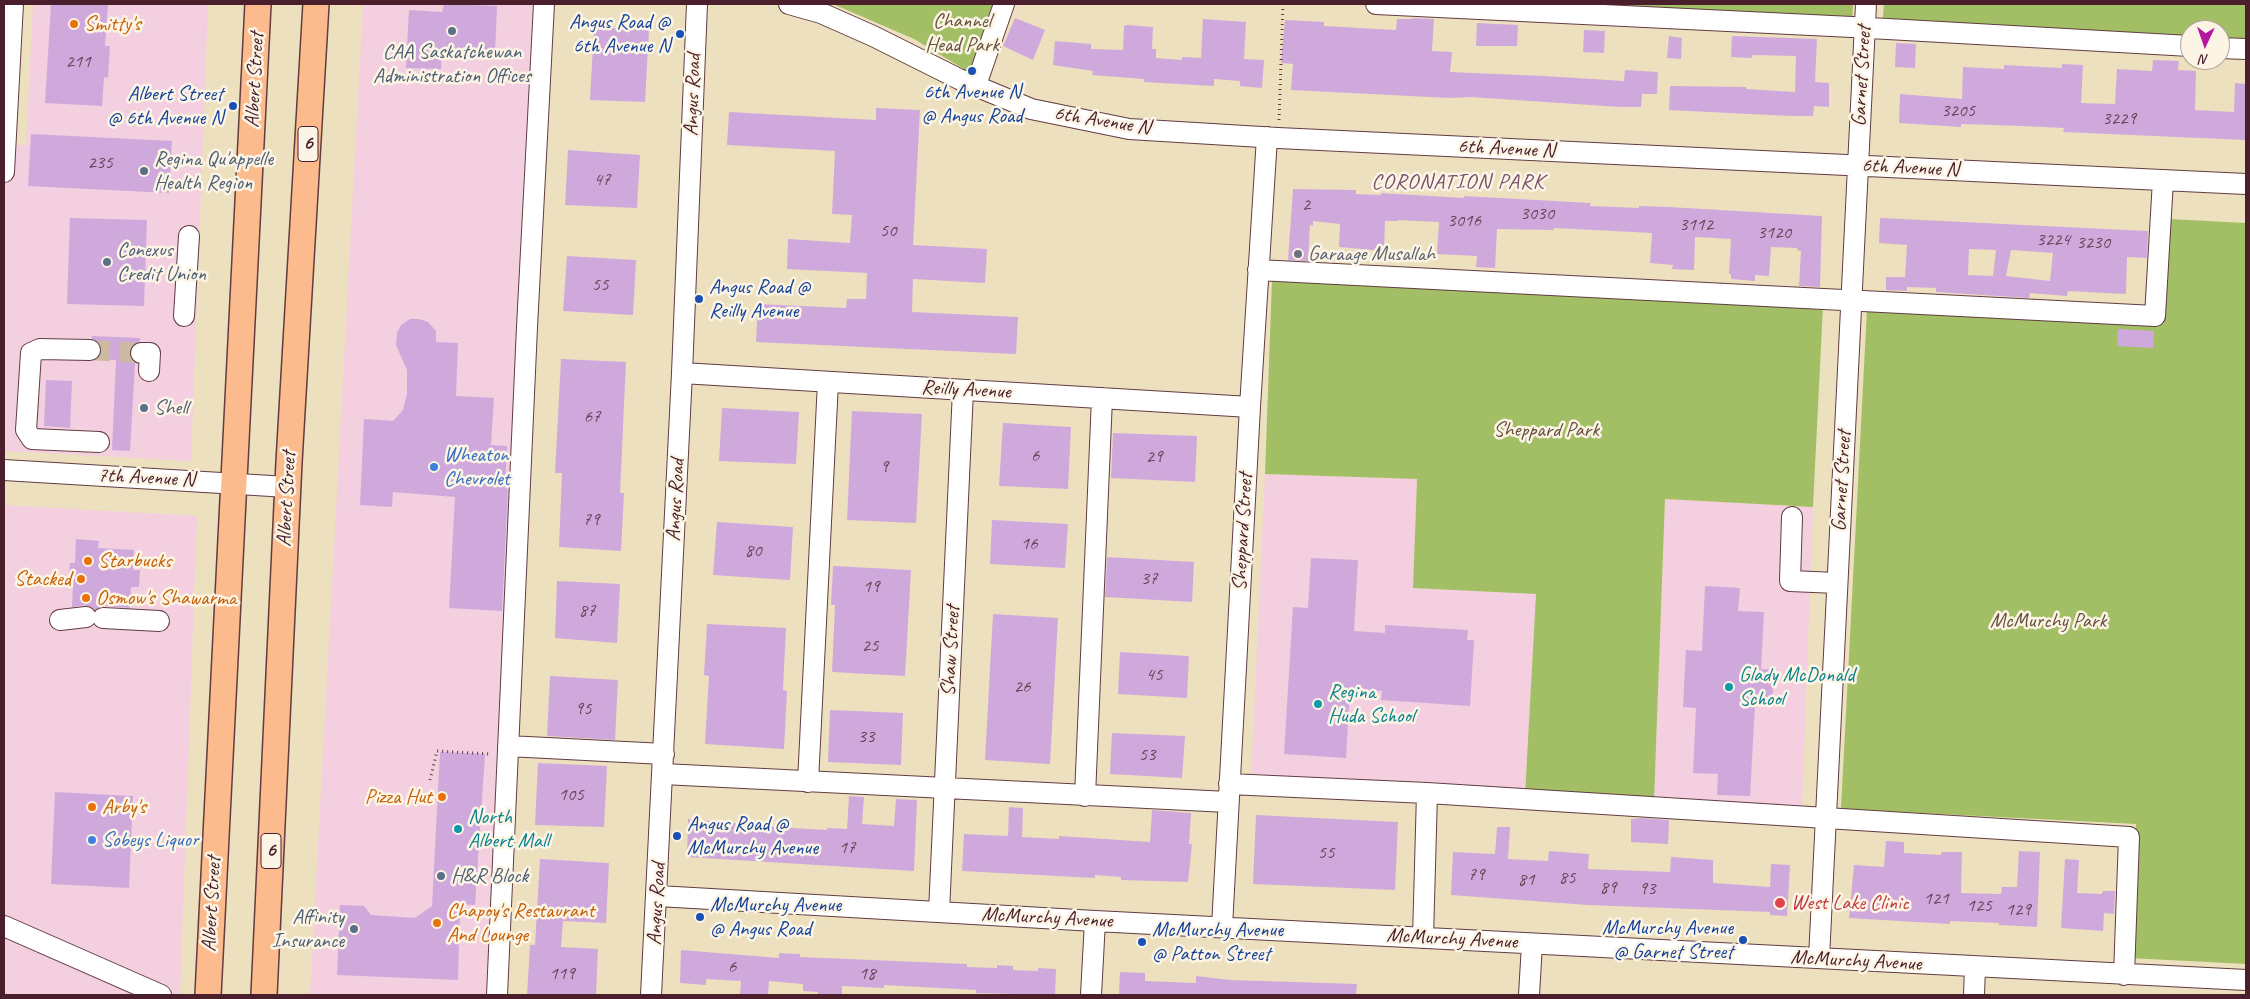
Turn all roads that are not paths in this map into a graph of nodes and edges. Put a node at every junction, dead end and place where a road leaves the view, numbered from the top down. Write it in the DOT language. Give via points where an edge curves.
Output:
graph roads {
  1 [pos="13,4"];
  2 [pos="258,4"];
  3 [pos="316,4"];
  4 [pos="544,4"];
  5 [pos="697,4"];
  6 [pos="789,4"];
  7 [pos="1004,4"];
  8 [pos="1376,4"];
  9 [pos="1866,4"];
  10 [pos="1864,27"];
  11 [pos="2180,45"];
  12 [pos="2230,48"];
  13 [pos="2246,49"];
  14 [pos="976,86"];
  15 [pos="5,133"];
  16 [pos="1272,138"];
  17 [pos="1857,165"];
  18 [pos="4,172"];
  19 [pos="2163,180"];
  20 [pos="2246,184"];
  21 [pos="189,236"];
  22 [pos="1258,270"];
  23 [pos="1851,299"];
  24 [pos="184,316"];
  25 [pos="90,350"];
  26 [pos="141,353"];
  27 [pos="149,371"];
  28 [pos="682,374"];
  29 [pos="828,382"];
  30 [pos="963,390"];
  31 [pos="1102,398"];
  32 [pos="1250,407"];
  33 [pos="99,442"];
  34 [pos="4,470"];
  35 [pos="4,476"];
  36 [pos="235,484"];
  37 [pos="288,487"];
  38 [pos="1792,517"];
  39 [pos="1837,583"];
  40 [pos="60,620"];
  41 [pos="159,621"];
  42 [pos="508,750"];
  43 [pos="664,754"];
  44 [pos="663,774"];
  45 [pos="808,782"];
  46 [pos="945,790"];
  47 [pos="1229,793"];
  48 [pos="1427,793"];
  49 [pos="1085,796"];
  50 [pos="1826,819"];
  51 [pos="658,896"];
  52 [pos="939,912"];
  53 [pos="1095,921"];
  54 [pos="4,926"];
  55 [pos="1222,927"];
  56 [pos="1422,938"];
  57 [pos="1532,944"];
  58 [pos="1819,958"];
  59 [pos="1975,967"];
  60 [pos="2124,975"];
  61 [pos="2246,980"];
  62 [pos="161,995"];
  63 [pos="208,995"];
  64 [pos="264,995"];
  65 [pos="497,995"];
  66 [pos="651,995"];
  67 [pos="1090,995"];
  68 [pos="1529,995"];
  69 [pos="1974,995"];
  1 -- 15 [label="street"];
  2 -- 36 [label="main road, Albert Street"];
  3 -- 37 [label="main road, Albert Street / 6"];
  4 -- 42 [label="street"];
  5 -- 28 [label="street, Angus Road"];
  6 -- 14 [label="street, 6th Avenue N" via="821,13"];
  7 -- 14 [label="street"];
  8 -- 10 [label="street"];
  9 -- 10 [label="street, Garnet Street"];
  10 -- 11 [label="street"];
  10 -- 17 [label="street, Garnet Street"];
  12 -- 13 [label="street"];
  14 -- 16 [label="street, 6th Avenue N" via="1031,109 1129,129"];
  15 -- 18 [label="street"];
  16 -- 17 [label="street, 6th Avenue N"];
  16 -- 22 [label="street, Sheppard Street"];
  17 -- 19 [label="street, 6th Avenue N"];
  17 -- 23 [label="street, Garnet Street"];
  19 -- 20 [label="street, 6th Avenue N"];
  19 -- 23 [label="street" via="2155,316"];
  21 -- 24 [label="street"];
  22 -- 23 [label="street"];
  22 -- 32 [label="street, Sheppard Street"];
  23 -- 39 [label="street, Garnet Street"];
  25 -- 33 [label="street" via="40,349 30,353 26,430 32,439"];
  26 -- 27 [label="street" via="150,353"];
  28 -- 29 [label="street, Reilly Avenue"];
  28 -- 43 [label="street, Angus Road"];
  29 -- 30 [label="street, Reilly Avenue"];
  29 -- 45 [label="street"];
  30 -- 31 [label="street, Reilly Avenue"];
  30 -- 46 [label="street, Shaw Street"];
  31 -- 32 [label="street, Reilly Avenue"];
  31 -- 49 [label="street"];
  32 -- 47 [label="street, Sheppard Street"];
  34 -- 35 [label="street"];
  34 -- 36 [label="street, 7th Avenue N"];
  36 -- 37 [label="street, 7th Avenue N"];
  36 -- 63 [label="main road, Albert Street"];
  37 -- 64 [label="main road, Albert Street / 6"];
  38 -- 39 [label="street" via="1790,581"];
  39 -- 50 [label="street, Garnet Street"];
  40 -- 41 [label="street"];
  42 -- 43 [label="street"];
  42 -- 65 [label="street"];
  43 -- 44 [label="street, Angus Road"];
  44 -- 45 [label="street"];
  44 -- 51 [label="street, Angus Road"];
  45 -- 46 [label="street"];
  46 -- 49 [label="street"];
  46 -- 52 [label="street, Shaw Street"];
  47 -- 48 [label="street"];
  47 -- 49 [label="street"];
  47 -- 55 [label="street, Sheppard Street"];
  48 -- 50 [label="street"];
  48 -- 56 [label="street"];
  50 -- 58 [label="street, Garnet Street"];
  50 -- 60 [label="street" via="2129,837"];
  51 -- 52 [label="street, McMurchy Avenue"];
  51 -- 66 [label="street, Angus Road"];
  52 -- 53 [label="street, McMurchy Avenue"];
  53 -- 55 [label="street, McMurchy Avenue"];
  53 -- 67 [label="street"];
  54 -- 62 [label="street"];
  55 -- 56 [label="street, McMurchy Avenue"];
  56 -- 57 [label="street, McMurchy Avenue"];
  57 -- 58 [label="street, McMurchy Avenue"];
  57 -- 68 [label="street"];
  58 -- 59 [label="street, McMurchy Avenue"];
  59 -- 60 [label="street, McMurchy Avenue"];
  59 -- 69 [label="street"];
  60 -- 61 [label="street, McMurchy Avenue"];
}
